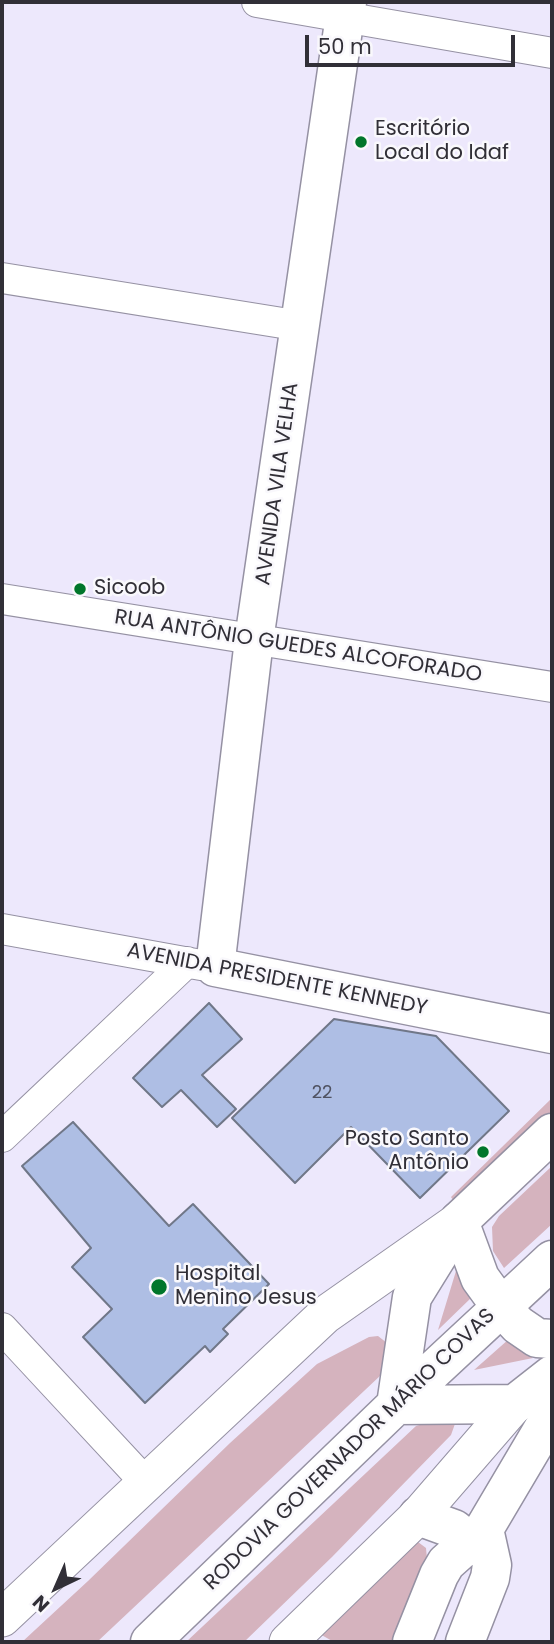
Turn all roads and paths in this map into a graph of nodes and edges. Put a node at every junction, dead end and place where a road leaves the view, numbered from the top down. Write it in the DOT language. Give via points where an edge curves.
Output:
graph roads {
  1 [pos="257,2"];
  2 [pos="346,8"];
  3 [pos="552,52"];
  4 [pos="2,278"];
  5 [pos="301,327"];
  6 [pos="2,599"];
  7 [pos="254,640"];
  8 [pos="552,687"];
  9 [pos="2,929"];
  10 [pos="201,965"];
  11 [pos="552,1034"];
  12 [pos="552,1133"];
  13 [pos="2,1137"];
  14 [pos="459,1221"];
  15 [pos="552,1260"];
  16 [pos="500,1307"];
  17 [pos="2,1328"];
  18 [pos="552,1339"];
  19 [pos="552,1375"];
  20 [pos="534,1403"];
  21 [pos="396,1405"];
  22 [pos="552,1413"];
  23 [pos="146,1483"];
  24 [pos="418,1516"];
  25 [pos="477,1535"];
  26 [pos="2,1618"];
  27 [pos="150,1642"];
  28 [pos="288,1642"];
  29 [pos="412,1642"];
  30 [pos="465,1642"];
  1 -- 2 [label="street"];
  2 -- 3 [label="street"];
  2 -- 5 [label="main road, AVENIDA VILA VELHA"];
  4 -- 5 [label="street"];
  5 -- 7 [label="main road, AVENIDA VILA VELHA"];
  6 -- 7 [label="street, RUA ANTÔNIO GUEDES ALCOFORADO"];
  7 -- 8 [label="street, RUA ANTÔNIO GUEDES ALCOFORADO"];
  7 -- 10 [label="main road, AVENIDA VILA VELHA"];
  9 -- 10 [label="street, AVENIDA PRESIDENTE KENNEDY"];
  10 -- 11 [label="main road, AVENIDA PRESIDENTE KENNEDY"];
  10 -- 13 [label="street"];
  12 -- 14 [label="main road"];
  14 -- 16 [label="main road" via="480,1278"];
  14 -- 21 [label="main road" via="412,1297"];
  14 -- 23 [label="street" via="325,1315"];
  15 -- 16 [label="main road, RODOVIA GOVERNADOR MÁRIO COVAS"];
  16 -- 18 [label="main road" via="537,1338"];
  16 -- 21 [label="main road, RODOVIA GOVERNADOR MÁRIO COVAS"];
  17 -- 23 [label="street"];
  19 -- 20 [label="main road"];
  20 -- 21 [label="main road"];
  20 -- 24 [label="street"];
  21 -- 27 [label="main road, RODOVIA GOVERNADOR MÁRIO COVAS"];
  22 -- 25 [label="main road"];
  23 -- 26 [label="street"];
  24 -- 25 [label="main road"];
  24 -- 28 [label="street"];
  25 -- 29 [label="main road" via="446,1563"];
  25 -- 30 [label="main road" via="492,1565"];
}
